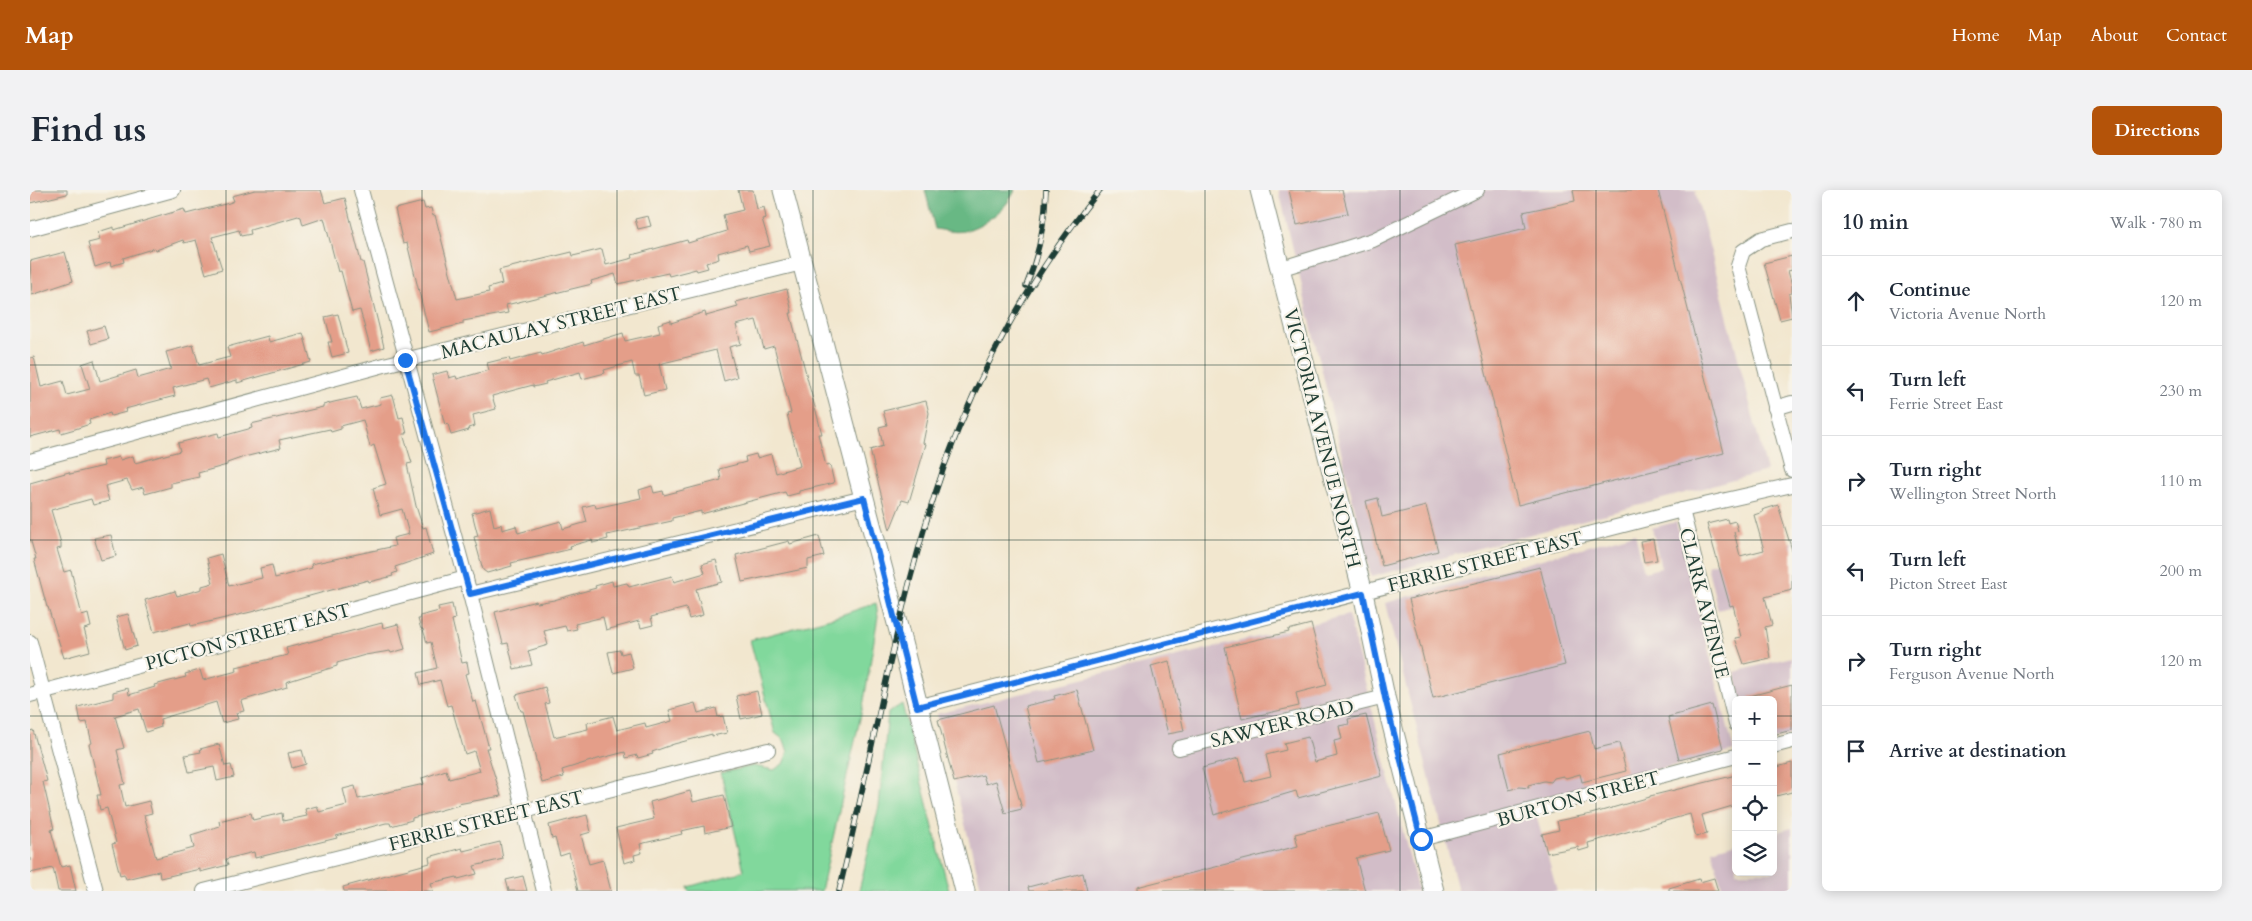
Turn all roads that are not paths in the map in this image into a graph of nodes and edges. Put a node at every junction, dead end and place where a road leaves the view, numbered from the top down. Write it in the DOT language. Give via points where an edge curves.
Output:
graph roads {
  1 [pos="172,190"];
  2 [pos="361,190"];
  3 [pos="783,190"];
  4 [pos="1260,190"];
  5 [pos="1476,190"];
  6 [pos="30,229"];
  7 [pos="1792,231"];
  8 [pos="802,263"];
  9 [pos="1280,268"];
  10 [pos="405,360"];
  11 [pos="1792,404"];
  12 [pos="1775,408"];
  13 [pos="30,461"];
  14 [pos="1792,470"];
  15 [pos="1792,486"];
  16 [pos="864,498"];
  17 [pos="1682,510"];
  18 [pos="466,578"];
  19 [pos="1363,593"];
  20 [pos="470,594"];
  21 [pos="30,642"];
  22 [pos="36,693"];
  23 [pos="1385,698"];
  24 [pos="917,707"];
  25 [pos="1732,708"];
  26 [pos="1792,741"];
  27 [pos="1777,745"];
  28 [pos="1179,748"];
  29 [pos="768,750"];
  30 [pos="1732,757"];
  31 [pos="522,811"];
  32 [pos="1421,839"];
  33 [pos="96,891"];
  34 [pos="204,891"];
  35 [pos="544,891"];
  36 [pos="965,891"];
  37 [pos="1434,891"];
  1 -- 6 [label="street"];
  2 -- 10 [label="street"];
  3 -- 8 [label="main road"];
  4 -- 9 [label="main road, VICTORIA AVENUE NORTH"];
  5 -- 9 [label="street" via="1373,240"];
  7 -- 12 [label="street" via="1761,239 1743,251 1738,266"];
  8 -- 10 [label="street, MACAULAY STREET EAST"];
  8 -- 16 [label="main road"];
  9 -- 19 [label="main road, VICTORIA AVENUE NORTH"];
  10 -- 13 [label="street, MACAULAY STREET EAST"];
  10 -- 18 [label="street"];
  11 -- 12 [label="street"];
  12 -- 14 [label="street"];
  15 -- 17 [label="street, FERRIE STREET EAST"];
  16 -- 20 [label="street"];
  16 -- 24 [label="main road"];
  17 -- 19 [label="street, FERRIE STREET EAST"];
  17 -- 25 [label="street, CLARK AVENUE"];
  18 -- 20 [label="street"];
  18 -- 22 [label="street, PICTON STREET EAST"];
  19 -- 23 [label="main road, VICTORIA AVENUE NORTH"];
  19 -- 24 [label="street, FERRIE STREET EAST"];
  20 -- 31 [label="street"];
  21 -- 22 [label="street"];
  22 -- 33 [label="street"];
  23 -- 28 [label="street, SAWYER ROAD"];
  23 -- 32 [label="main road, VICTORIA AVENUE NORTH"];
  24 -- 36 [label="main road"];
  26 -- 27 [label="street"];
  29 -- 31 [label="street, FERRIE STREET EAST"];
  30 -- 32 [label="street, BURTON STREET"];
  31 -- 34 [label="street, FERRIE STREET EAST"];
  31 -- 35 [label="street"];
  32 -- 37 [label="main road, VICTORIA AVENUE NORTH"];
}
